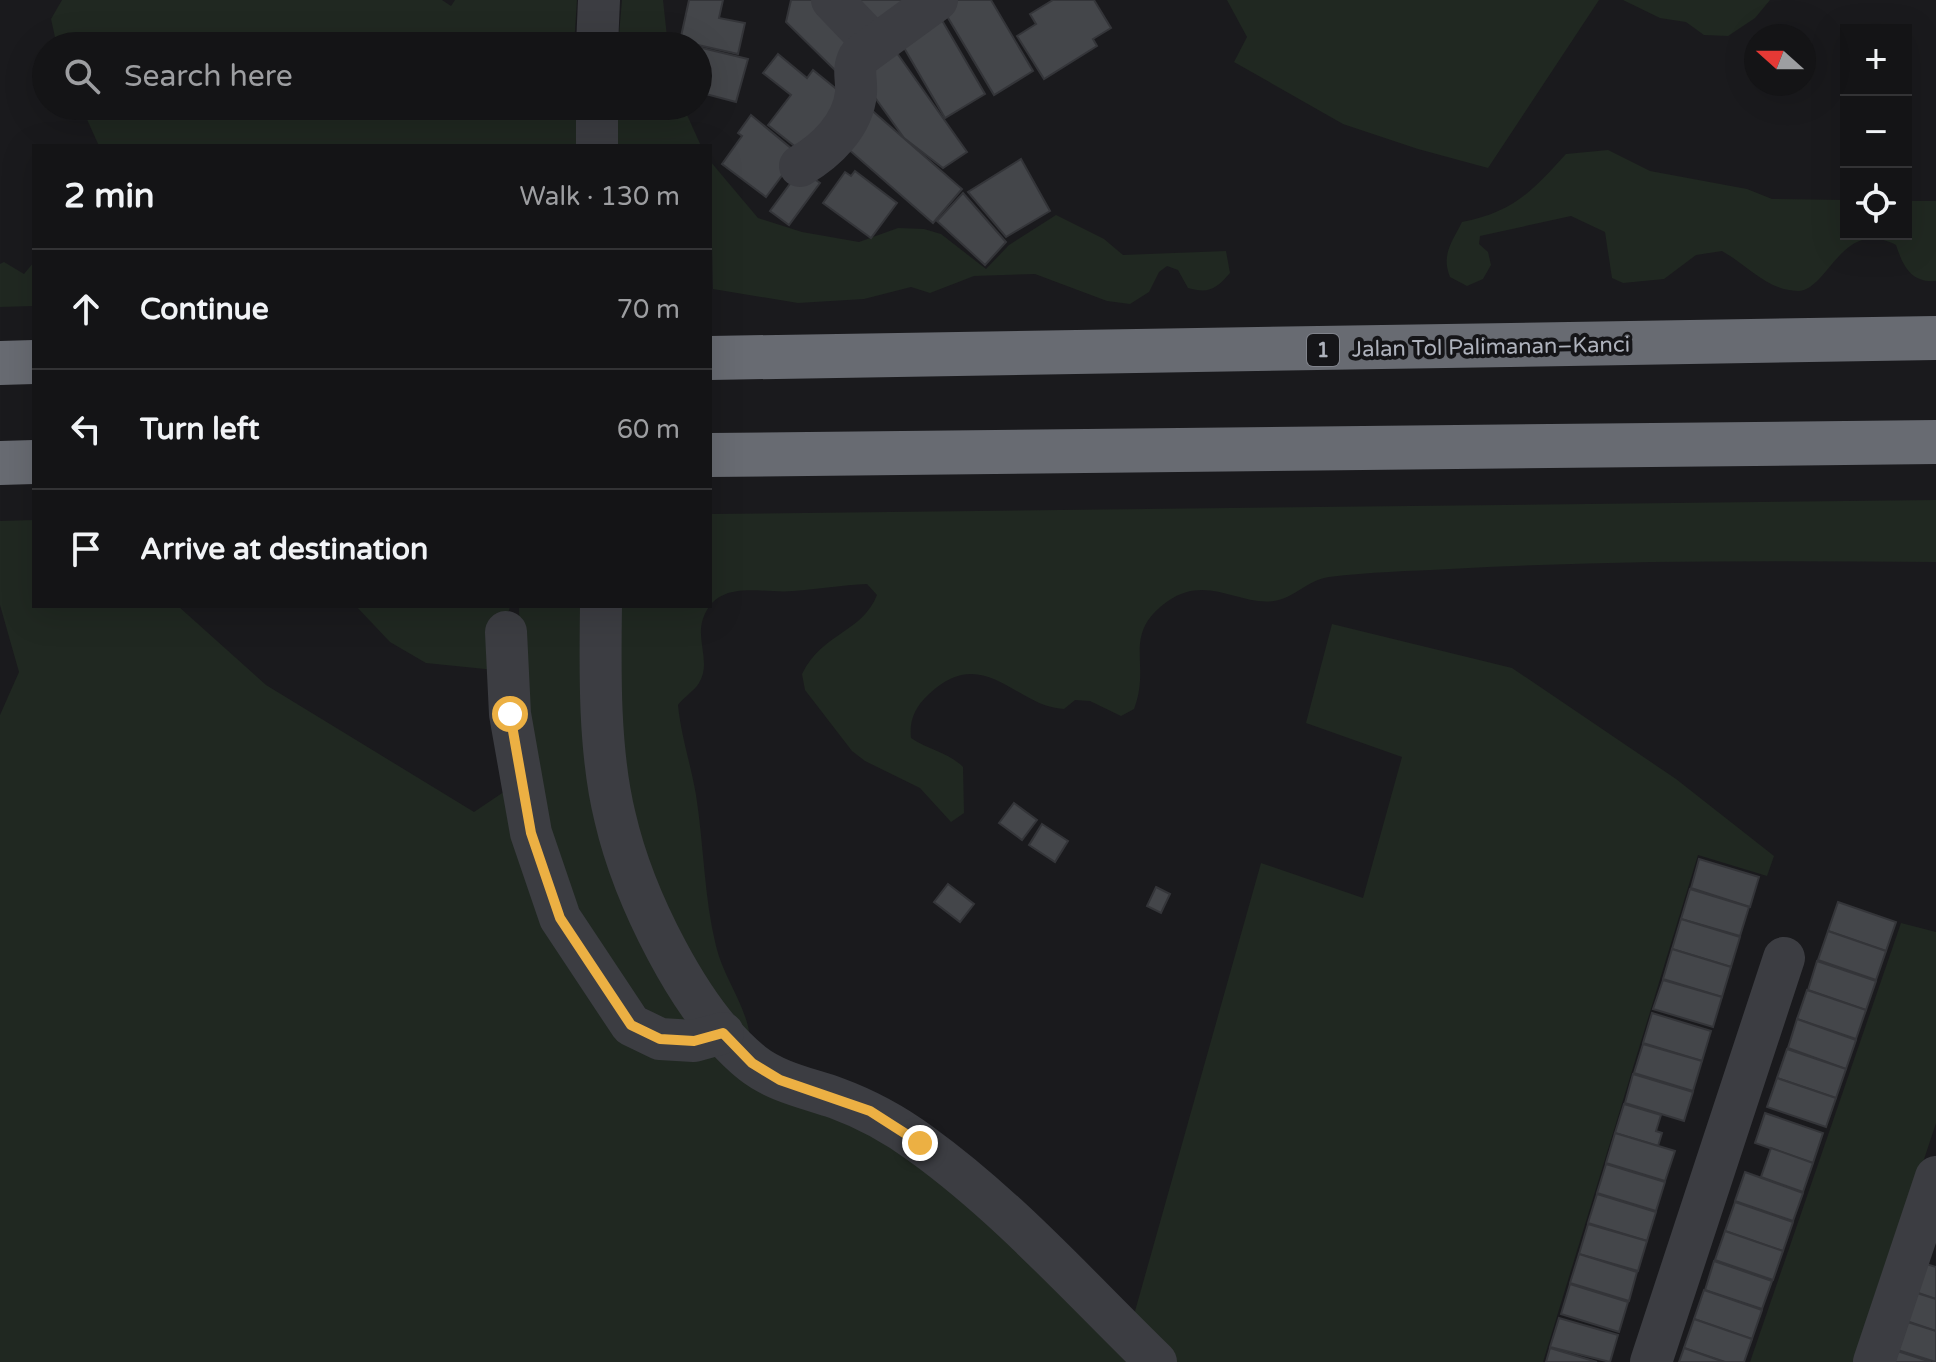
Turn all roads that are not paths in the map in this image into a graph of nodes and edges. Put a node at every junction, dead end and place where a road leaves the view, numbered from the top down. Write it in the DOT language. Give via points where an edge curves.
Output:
graph roads {
  1 [pos="599,0"];
  2 [pos="832,0"];
  3 [pos="937,0"];
  4 [pos="598,32"];
  5 [pos="874,44"];
  6 [pos="597,120"];
  7 [pos="597,144"];
  8 [pos="800,166"];
  9 [pos="1936,338"];
  10 [pos="712,358"];
  11 [pos="32,362"];
  12 [pos="0,363"];
  13 [pos="1936,442"];
  14 [pos="712,455"];
  15 [pos="32,462"];
  16 [pos="0,463"];
  17 [pos="601,608"];
  18 [pos="506,632"];
  19 [pos="1784,958"];
  20 [pos="723,1033"];
  21 [pos="1936,1177"];
  22 [pos="1156,1362"];
  23 [pos="1651,1362"];
  24 [pos="1874,1362"];
  1 -- 4 [label="street"];
  2 -- 5 [label="street"];
  3 -- 5 [label="street"];
  5 -- 8 [label="street" via="853,71 856,93 848,119 821,154"];
  6 -- 7 [label="street"];
  9 -- 10 [label="highway, Jalan Tol Palimanan–Kanci / 1"];
  11 -- 12 [label="highway"];
  13 -- 14 [label="highway"];
  15 -- 16 [label="highway"];
  17 -- 20 [label="street" via="600,687 615,817 650,920"];
  18 -- 20 [label="street" via="510,714 529,818 560,918 631,1025 660,1039 694,1041"];
  19 -- 23 [label="street"];
  20 -- 22 [label="street" via="752,1063 780,1080 870,1111 920,1143 975,1187"];
  21 -- 24 [label="street"];
}
